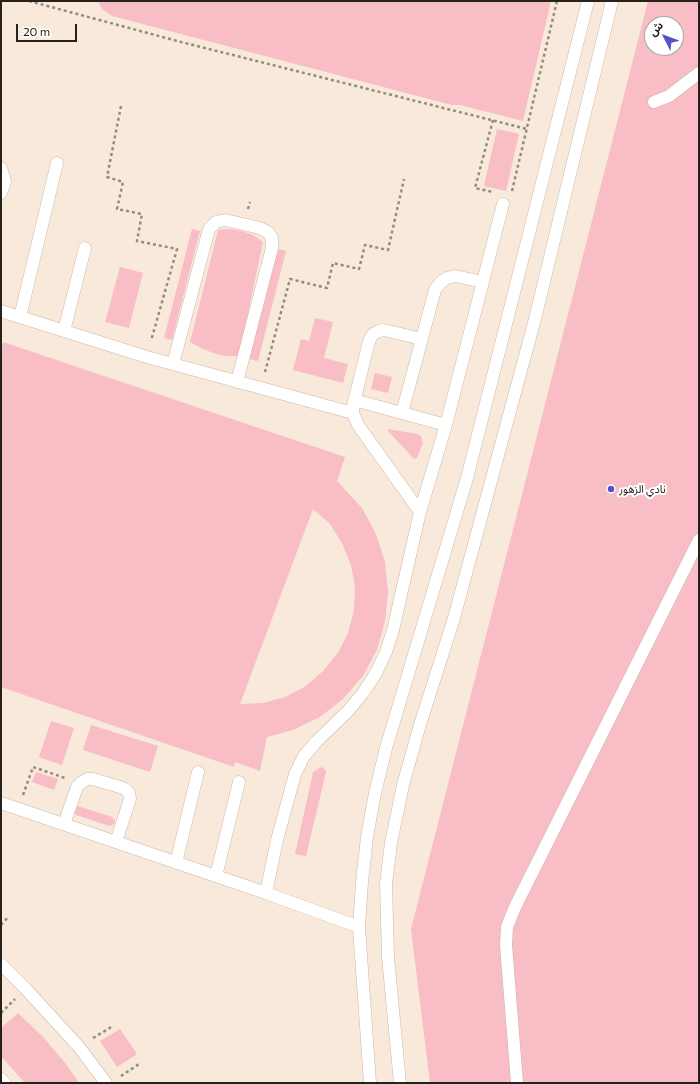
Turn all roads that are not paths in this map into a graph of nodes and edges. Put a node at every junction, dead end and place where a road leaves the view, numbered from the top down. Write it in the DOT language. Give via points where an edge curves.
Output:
graph roads {
  1 [pos="588,1"];
  2 [pos="612,1"];
  3 [pos="699,73"];
  4 [pos="654,102"];
  5 [pos="57,163"];
  6 [pos="1,168"];
  7 [pos="1,193"];
  8 [pos="507,200"];
  9 [pos="85,248"];
  10 [pos="483,282"];
  11 [pos="1,311"];
  12 [pos="20,317"];
  13 [pos="64,331"];
  14 [pos="422,339"];
  15 [pos="173,364"];
  16 [pos="237,382"];
  17 [pos="354,400"];
  18 [pos="353,413"];
  19 [pos="402,413"];
  20 [pos="446,425"];
  21 [pos="420,512"];
  22 [pos="699,540"];
  23 [pos="198,772"];
  24 [pos="239,782"];
  25 [pos="1,803"];
  26 [pos="64,824"];
  27 [pos="116,842"];
  28 [pos="176,863"];
  29 [pos="216,876"];
  30 [pos="266,893"];
  31 [pos="359,927"];
  32 [pos="1,964"];
  33 [pos="1,1079"];
  34 [pos="111,1081"];
  35 [pos="5,1083"];
  36 [pos="370,1083"];
  37 [pos="400,1083"];
  38 [pos="517,1083"];
  1 -- 31 [label="lane" via="467,478 386,748 367,837"];
  2 -- 37 [label="lane" via="535,319 454,618 403,785 391,843 386,884 387,942"];
  3 -- 4 [label="lane" via="669,96"];
  5 -- 12 [label="lane"];
  6 -- 7 [label="lane" via="5,181"];
  8 -- 10 [label="lane"];
  9 -- 13 [label="lane"];
  10 -- 14 [label="lane" via="455,276 440,283 435,290"];
  10 -- 20 [label="lane"];
  11 -- 12 [label="lane"];
  12 -- 13 [label="lane"];
  13 -- 15 [label="lane"];
  14 -- 17 [label="lane" via="384,330 373,334"];
  14 -- 19 [label="lane"];
  15 -- 16 [label="lane"];
  15 -- 16 [label="lane" via="209,229 216,222 225,220 260,228 269,233 272,248"];
  16 -- 18 [label="lane"];
  17 -- 18 [label="lane"];
  17 -- 19 [label="lane"];
  18 -- 21 [label="lane" via="358,425"];
  19 -- 20 [label="lane"];
  20 -- 21 [label="lane"];
  21 -- 30 [label="lane" via="386,652 363,693 304,756 294,774"];
  22 -- 38 [label="lane" via="518,900 507,927 506,945"];
  23 -- 28 [label="lane"];
  24 -- 29 [label="lane"];
  25 -- 26 [label="lane"];
  26 -- 27 [label="lane"];
  26 -- 27 [label="lane" via="80,783 93,779 120,787 129,793 130,798"];
  27 -- 28 [label="lane"];
  28 -- 29 [label="lane"];
  29 -- 30 [label="lane"];
  30 -- 31 [label="lane"];
  31 -- 36 [label="lane"];
  32 -- 34 [label="lane"];
  33 -- 35 [label="lane"];
}
